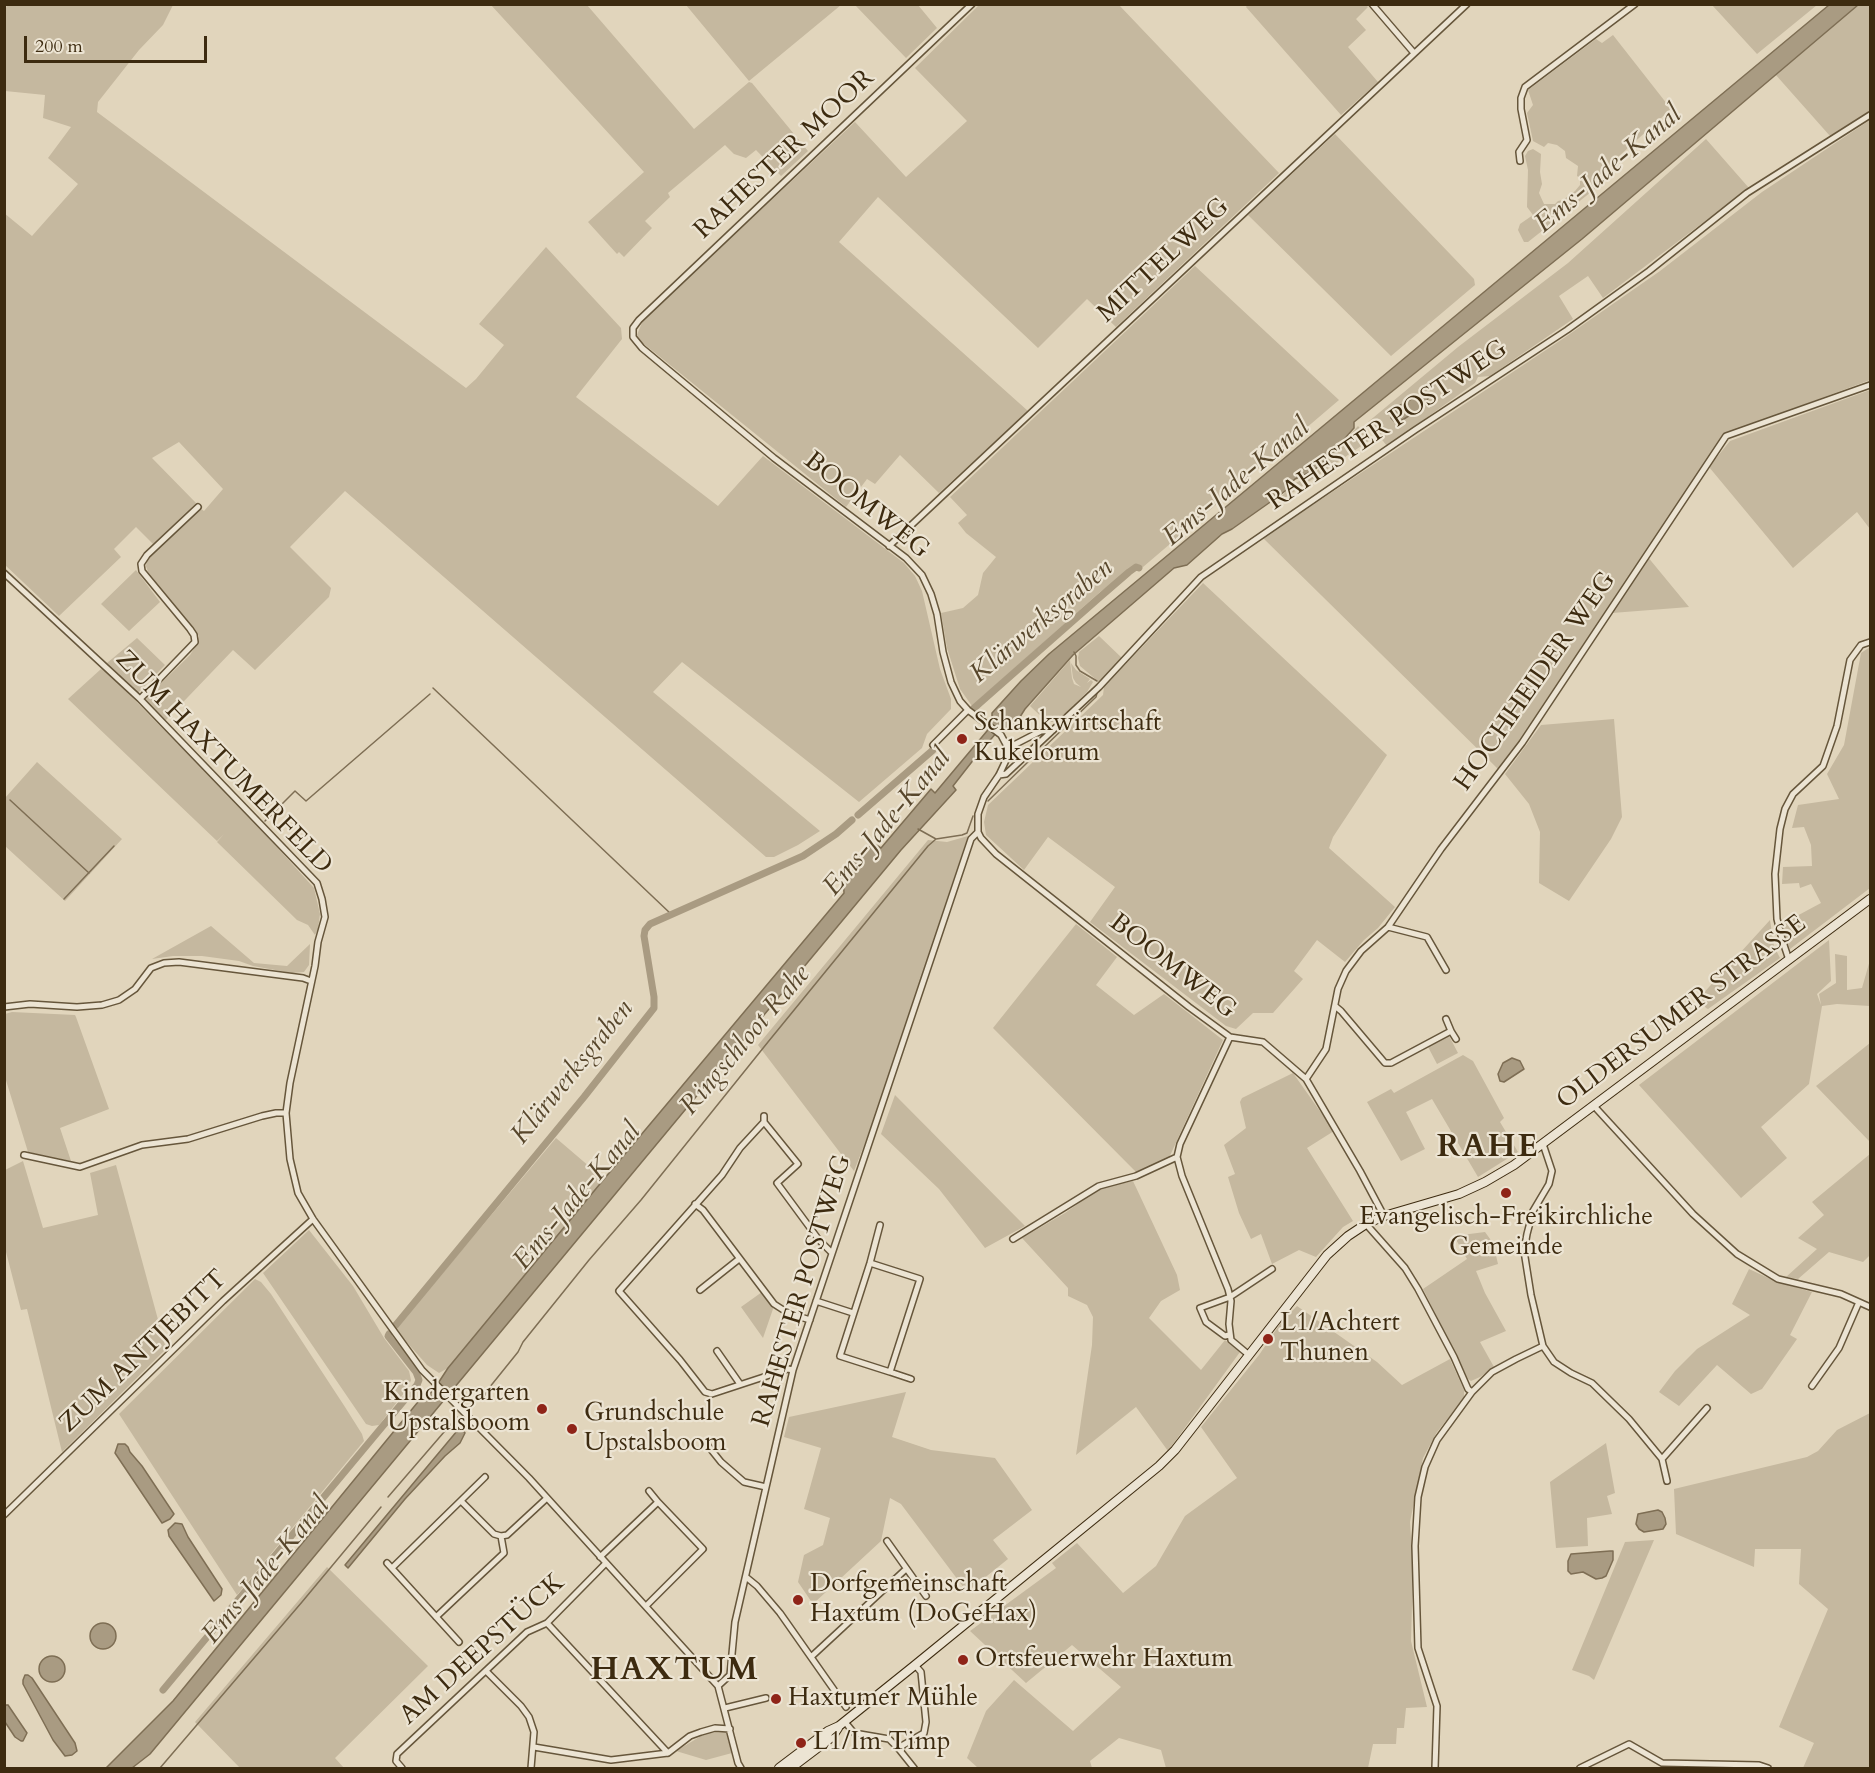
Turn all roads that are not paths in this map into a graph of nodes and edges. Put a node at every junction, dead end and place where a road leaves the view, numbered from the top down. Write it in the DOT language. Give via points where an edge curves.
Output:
graph roads {
  1 [pos="972,4"];
  2 [pos="1372,4"];
  3 [pos="1467,4"];
  4 [pos="1635,4"];
  5 [pos="1414,53"];
  6 [pos="1870,115"];
  7 [pos="1520,161"];
  8 [pos="633,337"];
  9 [pos="1870,385"];
  10 [pos="198,507"];
  11 [pos="889,546"];
  12 [pos="4,573"];
  13 [pos="1870,642"];
  14 [pos="140,699"];
  15 [pos="968,710"];
  16 [pos="1054,729"];
  17 [pos="933,745"];
  18 [pos="1008,748"];
  19 [pos="999,775"];
  20 [pos="978,832"];
  21 [pos="1869,902"];
  22 [pos="1388,927"];
  23 [pos="1789,960"];
  24 [pos="1446,970"];
  25 [pos="311,981"];
  26 [pos="1335,1006"];
  27 [pos="4,1007"];
  28 [pos="1446,1019"];
  29 [pos="1451,1031"];
  30 [pos="1230,1036"];
  31 [pos="1456,1039"];
  32 [pos="1306,1079"];
  33 [pos="1594,1106"];
  34 [pos="286,1113"];
  35 [pos="1543,1144"];
  36 [pos="24,1155"];
  37 [pos="1177,1157"];
  38 [pos="695,1204"];
  39 [pos="1384,1216"];
  40 [pos="312,1219"];
  41 [pos="1366,1224"];
  42 [pos="880,1226"];
  43 [pos="1013,1239"];
  44 [pos="831,1254"];
  45 [pos="739,1259"];
  46 [pos="870,1263"];
  47 [pos="1272,1269"];
  48 [pos="700,1290"];
  49 [pos="1230,1297"];
  50 [pos="816,1301"];
  51 [pos="1859,1302"];
  52 [pos="1870,1307"];
  53 [pos="853,1313"];
  54 [pos="810,1320"];
  55 [pos="1229,1335"];
  56 [pos="1543,1346"];
  57 [pos="717,1352"];
  58 [pos="1249,1355"];
  59 [pos="793,1370"];
  60 [pos="890,1372"];
  61 [pos="911,1379"];
  62 [pos="740,1384"];
  63 [pos="1812,1386"];
  64 [pos="1472,1392"];
  65 [pos="1707,1408"];
  66 [pos="705,1442"];
  67 [pos="1662,1459"];
  68 [pos="484,1477"];
  69 [pos="1667,1481"];
  70 [pos="766,1487"];
  71 [pos="649,1491"];
  72 [pos="547,1498"];
  73 [pos="461,1501"];
  74 [pos="658,1502"];
  75 [pos="4,1515"];
  76 [pos="501,1536"];
  77 [pos="887,1541"];
  78 [pos="600,1557"];
  79 [pos="387,1563"];
  80 [pos="606,1563"];
  81 [pos="392,1568"];
  82 [pos="906,1569"];
  83 [pos="746,1577"];
  84 [pos="926,1596"];
  85 [pos="646,1606"];
  86 [pos="436,1617"];
  87 [pos="547,1623"];
  88 [pos="459,1642"];
  89 [pos="812,1657"];
  90 [pos="915,1665"];
  91 [pos="486,1671"];
  92 [pos="718,1686"];
  93 [pos="766,1698"];
  94 [pos="846,1707"];
  95 [pos="725,1708"];
  96 [pos="842,1724"];
  97 [pos="730,1729"];
  98 [pos="534,1748"];
  99 [pos="898,1748"];
  100 [pos="668,1753"];
  101 [pos="402,1768"];
  102 [pos="531,1768"];
  103 [pos="741,1768"];
  104 [pos="779,1768"];
  105 [pos="791,1768"];
  106 [pos="914,1768"];
  107 [pos="1435,1768"];
  108 [pos="1580,1768"];
  109 [pos="1768,1768"];
  1 -- 8 [label="street, RAHESTER MOOR" via="639,320"];
  2 -- 5 [label="street"];
  3 -- 5 [label="street, MITTELWEG"];
  4 -- 7 [label="street" via="1525,87 1521,109 1527,140 1519,152"];
  5 -- 11 [label="street, MITTELWEG"];
  6 -- 16 [label="street, RAHESTER POSTWEG" via="1747,193 1567,330 1201,577"];
  8 -- 11 [label="street, BOOMWEG" via="774,458"];
  9 -- 22 [label="street, HOCHHEIDER WEG" via="1726,436 1522,743 1441,849"];
  10 -- 14 [label="street" via="141,564 142,571 195,635 195,642"];
  11 -- 15 [label="street, BOOMWEG" via="922,575 932,594 951,682"];
  12 -- 14 [label="street, ZUM HAXTUMERFELD"];
  13 -- 23 [label="street" via="1861,645 1850,660 1837,726 1823,766 1793,794 1785,809 1776,885 1777,919"];
  14 -- 25 [label="street, ZUM HAXTUMERFELD" via="317,884 325,917"];
  15 -- 17 [label="street"];
  15 -- 18 [label="street, BOOMWEG" via="1001,735"];
  16 -- 18 [label="street" via="1041,731"];
  16 -- 19 [label="street, RAHESTER POSTWEG" via="1006,774"];
  18 -- 19 [label="street"];
  19 -- 20 [label="street" via="984,797 978,814"];
  20 -- 30 [label="street, BOOMWEG" via="996,854"];
  20 -- 44 [label="street, RAHESTER POSTWEG" via="971,839"];
  21 -- 23 [label="main road, OLDERSUMER STRASSE"];
  22 -- 24 [label="street" via="1427,937"];
  22 -- 26 [label="street, HOCHHEIDER WEG" via="1346,971"];
  23 -- 33 [label="main road, OLDERSUMER STRASSE"];
  25 -- 27 [label="street" via="172,962 151,968 135,989 102,1005"];
  25 -- 34 [label="street, ZUM HAXTUMERFELD"];
  26 -- 29 [label="street" via="1385,1063"];
  26 -- 32 [label="street, HOCHHEIDER WEG" via="1326,1049"];
  28 -- 29 [label="street"];
  29 -- 31 [label="street"];
  30 -- 32 [label="street, BOOMWEG" via="1263,1042"];
  30 -- 37 [label="street"];
  32 -- 39 [label="street, BOOMWEG"];
  33 -- 35 [label="main road, OLDERSUMER STRASSE"];
  33 -- 51 [label="street" via="1693,1214 1737,1254 1778,1280 1841,1294"];
  34 -- 36 [label="street" via="262,1116 188,1139 142,1145 80,1167"];
  34 -- 40 [label="street, ZUM HAXTUMERFELD" via="298,1194"];
  35 -- 39 [label="main road, OLDERSUMER STRASSE" via="1459,1194"];
  35 -- 56 [label="street" via="1552,1171 1533,1211 1524,1251"];
  37 -- 43 [label="street" via="1136,1176 1099,1186"];
  37 -- 49 [label="street"];
  38 -- 44 [label="street" via="764,1119 798,1164 777,1183"];
  38 -- 45 [label="street"];
  38 -- 62 [label="street" via="619,1291 705,1392 712,1394"];
  39 -- 41 [label="main road, OLDERSUMER STRASSE"];
  40 -- 72 [label="street, ZUM HAXTUMERFELD" via="409,1355"];
  40 -- 75 [label="street, ZUM ANTJEBITT" via="222,1301"];
  41 -- 58 [label="main road, OLDERSUMER STRASSE" via="1327,1255"];
  41 -- 64 [label="street" via="1405,1268"];
  42 -- 46 [label="street"];
  44 -- 50 [label="street, RAHESTER POSTWEG"];
  45 -- 48 [label="street"];
  45 -- 54 [label="street" via="774,1304"];
  46 -- 53 [label="street"];
  46 -- 60 [label="street" via="920,1279"];
  47 -- 49 [label="street"];
  49 -- 55 [label="street"];
  49 -- 55 [label="street" via="1200,1308 1206,1322"];
  50 -- 53 [label="street"];
  50 -- 54 [label="street, RAHESTER POSTWEG"];
  51 -- 52 [label="street"];
  51 -- 63 [label="street" via="1839,1348"];
  53 -- 60 [label="street" via="840,1356"];
  54 -- 59 [label="street, RAHESTER POSTWEG"];
  55 -- 58 [label="street" via="1233,1344"];
  56 -- 64 [label="street" via="1492,1372"];
  56 -- 67 [label="street" via="1554,1362 1592,1383"];
  57 -- 62 [label="street"];
  58 -- 90 [label="main road, OLDERSUMER STRASSE" via="1159,1466"];
  59 -- 62 [label="street"];
  59 -- 70 [label="street, RAHESTER POSTWEG"];
  60 -- 61 [label="street"];
  64 -- 107 [label="street" via="1437,1440 1418,1497 1418,1648 1437,1706"];
  65 -- 67 [label="street"];
  66 -- 70 [label="street" via="744,1482"];
  67 -- 69 [label="street"];
  68 -- 73 [label="street"];
  70 -- 83 [label="street, RAHESTER POSTWEG"];
  71 -- 74 [label="street"];
  72 -- 76 [label="street" via="507,1535"];
  72 -- 78 [label="street, ZUM HAXTUMERFELD"];
  73 -- 76 [label="street" via="494,1534"];
  73 -- 81 [label="street"];
  74 -- 78 [label="street"];
  74 -- 85 [label="street" via="703,1549"];
  76 -- 86 [label="street" via="504,1553"];
  77 -- 82 [label="street"];
  78 -- 80 [label="street, ZUM HAXTUMERFELD"];
  79 -- 81 [label="street"];
  80 -- 85 [label="street, ZUM HAXTUMERFELD"];
  80 -- 87 [label="street, AM DEEPSTÜCK"];
  81 -- 86 [label="street"];
  82 -- 84 [label="street"];
  82 -- 89 [label="street"];
  83 -- 89 [label="street" via="780,1613"];
  83 -- 92 [label="street, RAHESTER POSTWEG" via="735,1622 730,1675"];
  85 -- 92 [label="street, ZUM HAXTUMERFELD"];
  86 -- 88 [label="street"];
  87 -- 91 [label="street, AM DEEPSTÜCK" via="527,1632"];
  87 -- 100 [label="street"];
  89 -- 94 [label="street"];
  90 -- 96 [label="main road, OLDERSUMER STRASSE"];
  90 -- 99 [label="street" via="921,1672 924,1733"];
  91 -- 98 [label="street" via="529,1717"];
  91 -- 101 [label="street, AM DEEPSTÜCK" via="397,1754 396,1761"];
  92 -- 95 [label="street"];
  93 -- 95 [label="street"];
  95 -- 97 [label="street"];
  96 -- 99 [label="street" via="854,1733 889,1739"];
  96 -- 104 [label="main road, OLDERSUMER STRASSE"];
  96 -- 105 [label="main road, OLDERSUMER STRASSE" via="832,1737"];
  97 -- 100 [label="street" via="700,1732"];
  97 -- 103 [label="street"];
  98 -- 100 [label="street" via="611,1760"];
  98 -- 102 [label="street"];
  99 -- 106 [label="street"];
  108 -- 109 [label="street" via="1629,1744 1662,1763"];
}
